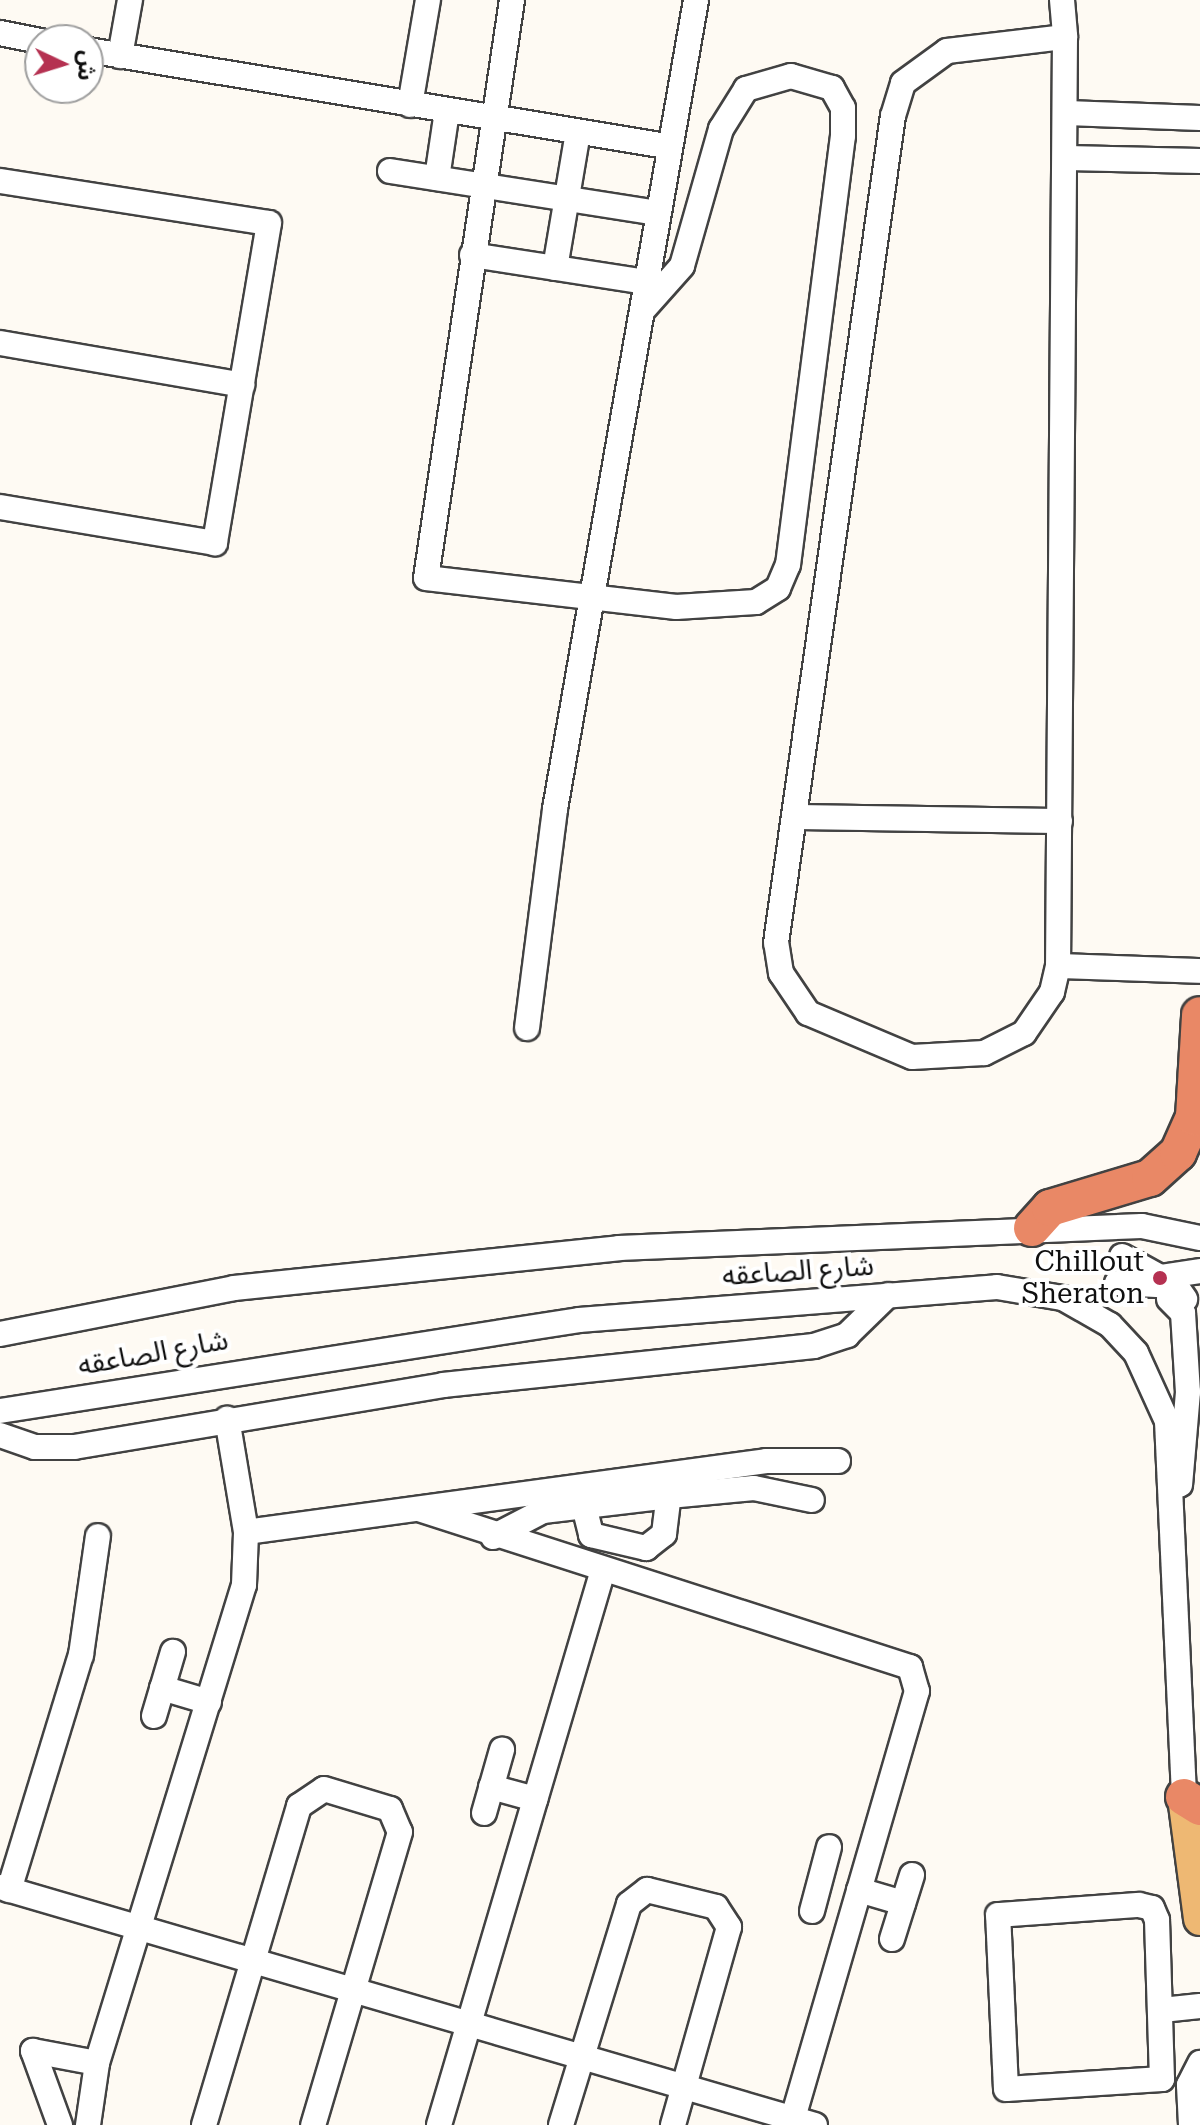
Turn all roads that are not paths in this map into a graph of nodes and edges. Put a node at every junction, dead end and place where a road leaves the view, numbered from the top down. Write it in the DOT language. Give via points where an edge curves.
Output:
graph roads {
  1 [pos="130,0"];
  2 [pos="428,0"];
  3 [pos="512,0"];
  4 [pos="696,0"];
  5 [pos="1062,0"];
  6 [pos="0,33"];
  7 [pos="1065,37"];
  8 [pos="24,38"];
  9 [pos="104,53"];
  10 [pos="120,56"];
  11 [pos="410,105"];
  12 [pos="447,111"];
  13 [pos="1067,113"];
  14 [pos="1200,118"];
  15 [pos="492,119"];
  16 [pos="578,132"];
  17 [pos="666,146"];
  18 [pos="1067,158"];
  19 [pos="1200,161"];
  20 [pos="390,171"];
  21 [pos="437,178"];
  22 [pos="0,181"];
  23 [pos="482,184"];
  24 [pos="566,198"];
  25 [pos="657,213"];
  26 [pos="472,255"];
  27 [pos="555,268"];
  28 [pos="647,282"];
  29 [pos="642,311"];
  30 [pos="0,343"];
  31 [pos="242,385"];
  32 [pos="0,507"];
  33 [pos="591,601"];
  34 [pos="794,817"];
  35 [pos="1060,821"];
  36 [pos="1058,966"];
  37 [pos="1200,971"];
  38 [pos="1200,1015"];
  39 [pos="527,1028"];
  40 [pos="1198,1102"];
  41 [pos="1088,1227"];
  42 [pos="1032,1228"];
  43 [pos="1200,1238"];
  44 [pos="1122,1256"];
  45 [pos="1185,1267"];
  46 [pos="1117,1283"];
  47 [pos="888,1295"];
  48 [pos="1168,1301"];
  49 [pos="1078,1305"];
  50 [pos="0,1334"];
  51 [pos="0,1411"];
  52 [pos="227,1419"];
  53 [pos="0,1435"];
  54 [pos="838,1461"];
  55 [pos="669,1496"];
  56 [pos="812,1500"];
  57 [pos="584,1506"];
  58 [pos="419,1509"];
  59 [pos="1172,1512"];
  60 [pos="246,1532"];
  61 [pos="98,1536"];
  62 [pos="493,1537"];
  63 [pos="603,1570"];
  64 [pos="173,1652"];
  65 [pos="162,1688"];
  66 [pos="209,1702"];
  67 [pos="154,1716"];
  68 [pos="502,1750"];
  69 [pos="491,1787"];
  70 [pos="535,1799"];
  71 [pos="1192,1802"];
  72 [pos="484,1813"];
  73 [pos="829,1847"];
  74 [pos="912,1875"];
  75 [pos="820,1883"];
  76 [pos="3,1890"];
  77 [pos="858,1892"];
  78 [pos="903,1903"];
  79 [pos="812,1911"];
  80 [pos="1200,1919"];
  81 [pos="138,1928"];
  82 [pos="892,1939"];
  83 [pos="252,1961"];
  84 [pos="353,1991"];
  85 [pos="1200,2006"];
  86 [pos="1162,2010"];
  87 [pos="469,2024"];
  88 [pos="583,2056"];
  89 [pos="97,2063"];
  90 [pos="1200,2063"];
  91 [pos="684,2086"];
  92 [pos="800,2123"];
  93 [pos="60,2125"];
  94 [pos="88,2125"];
  95 [pos="204,2125"];
  96 [pos="313,2125"];
  97 [pos="439,2125"];
  98 [pos="561,2125"];
  99 [pos="673,2125"];
  100 [pos="1191,2125"];
  1 -- 10 [label="street"];
  2 -- 11 [label="street"];
  3 -- 15 [label="street"];
  4 -- 17 [label="street"];
  5 -- 7 [label="street"];
  6 -- 8 [label="street"];
  7 -- 13 [label="street"];
  7 -- 34 [label="street" via="965,46 918,66 903,83"];
  9 -- 10 [label="street"];
  10 -- 11 [label="street"];
  11 -- 12 [label="street"];
  12 -- 15 [label="street"];
  12 -- 21 [label="street"];
  13 -- 14 [label="street"];
  13 -- 18 [label="street"];
  15 -- 16 [label="street"];
  15 -- 23 [label="street"];
  16 -- 17 [label="street"];
  16 -- 24 [label="street"];
  17 -- 25 [label="street"];
  18 -- 19 [label="street"];
  18 -- 35 [label="street"];
  20 -- 21 [label="street"];
  21 -- 23 [label="street"];
  22 -- 31 [label="street" via="269,223"];
  23 -- 24 [label="street"];
  23 -- 26 [label="street"];
  24 -- 25 [label="street"];
  24 -- 27 [label="street"];
  25 -- 28 [label="street"];
  26 -- 27 [label="street"];
  26 -- 33 [label="street" via="426,578"];
  27 -- 28 [label="street"];
  28 -- 29 [label="street"];
  29 -- 33 [label="street"];
  29 -- 33 [label="street" via="682,266 721,129 746,89 791,76 832,88 843,108 843,136 788,565 778,588 756,602 725,606"];
  30 -- 31 [label="street"];
  31 -- 32 [label="street" via="215,543"];
  33 -- 39 [label="street"];
  34 -- 35 [label="street"];
  34 -- 36 [label="street" via="776,943 781,973 808,1013 843,1034 912,1057 984,1053 1024,1033 1052,992"];
  35 -- 36 [label="street"];
  36 -- 37 [label="street"];
  38 -- 40 [label="highway"];
  40 -- 42 [label="highway" via="1187,1137 1165,1167 1133,1186 1050,1208"];
  41 -- 42 [label="street, شارع الصاعقه"];
  41 -- 43 [label="street, شارع الصاعقه" via="1156,1226"];
  41 -- 44 [label="street"];
  42 -- 50 [label="street, شارع الصاعقه" via="742,1239 419,1265 234,1288"];
  44 -- 45 [label="street"];
  44 -- 45 [label="street" via="1160,1277"];
  46 -- 48 [label="street"];
  46 -- 48 [label="street" via="1176,1286 1185,1294"];
  46 -- 49 [label="street"];
  47 -- 49 [label="street, شارع الصاعقه" via="1014,1287"];
  47 -- 51 [label="street, شارع الصاعقه" via="468,1334"];
  47 -- 52 [label="street" via="847,1335 814,1346 443,1385"];
  48 -- 59 [label="street" via="1189,1425"];
  49 -- 59 [label="street, شارع الصاعقه" via="1124,1338 1155,1385 1168,1431"];
  52 -- 53 [label="street" via="61,1449"];
  52 -- 60 [label="street"];
  54 -- 58 [label="street" via="766,1461"];
  55 -- 56 [label="street" via="754,1488"];
  55 -- 57 [label="street"];
  55 -- 57 [label="street" via="664,1534 646,1548 591,1535"];
  57 -- 62 [label="street" via="528,1516"];
  58 -- 60 [label="street"];
  58 -- 62 [label="street"];
  59 -- 71 [label="street, شارع الصاعقه"];
  60 -- 66 [label="street" via="244,1585"];
  61 -- 76 [label="street" via="81,1655"];
  62 -- 63 [label="street"];
  63 -- 70 [label="street"];
  63 -- 77 [label="street" via="910,1667 917,1691"];
  64 -- 65 [label="street"];
  65 -- 66 [label="street"];
  65 -- 67 [label="street"];
  66 -- 81 [label="street"];
  68 -- 69 [label="street"];
  69 -- 70 [label="street"];
  69 -- 72 [label="street"];
  70 -- 87 [label="street"];
  71 -- 80 [label="main road"];
  73 -- 75 [label="street"];
  74 -- 78 [label="street"];
  75 -- 77 [label="street"];
  75 -- 79 [label="street"];
  76 -- 81 [label="street"];
  77 -- 78 [label="street"];
  77 -- 92 [label="street"];
  78 -- 82 [label="street"];
  81 -- 83 [label="street"];
  81 -- 89 [label="street"];
  83 -- 84 [label="street"];
  83 -- 84 [label="street" via="299,1806 312,1791 330,1790 385,1806 400,1825"];
  83 -- 95 [label="street"];
  84 -- 87 [label="street"];
  84 -- 96 [label="street"];
  85 -- 86 [label="street"];
  86 -- 86 [label="street" via="1152,1908 998,1915 1006,2089 1158,2081 1165,2073"];
  87 -- 88 [label="street"];
  87 -- 97 [label="street"];
  88 -- 91 [label="street"];
  88 -- 91 [label="street" via="631,1899 654,1890 716,1907 726,1915 728,1933"];
  88 -- 98 [label="street"];
  89 -- 93 [label="street" via="33,2051"];
  89 -- 94 [label="street"];
  90 -- 100 [label="street" via="1189,2085"];
  91 -- 92 [label="street"];
  91 -- 99 [label="street"];
}
